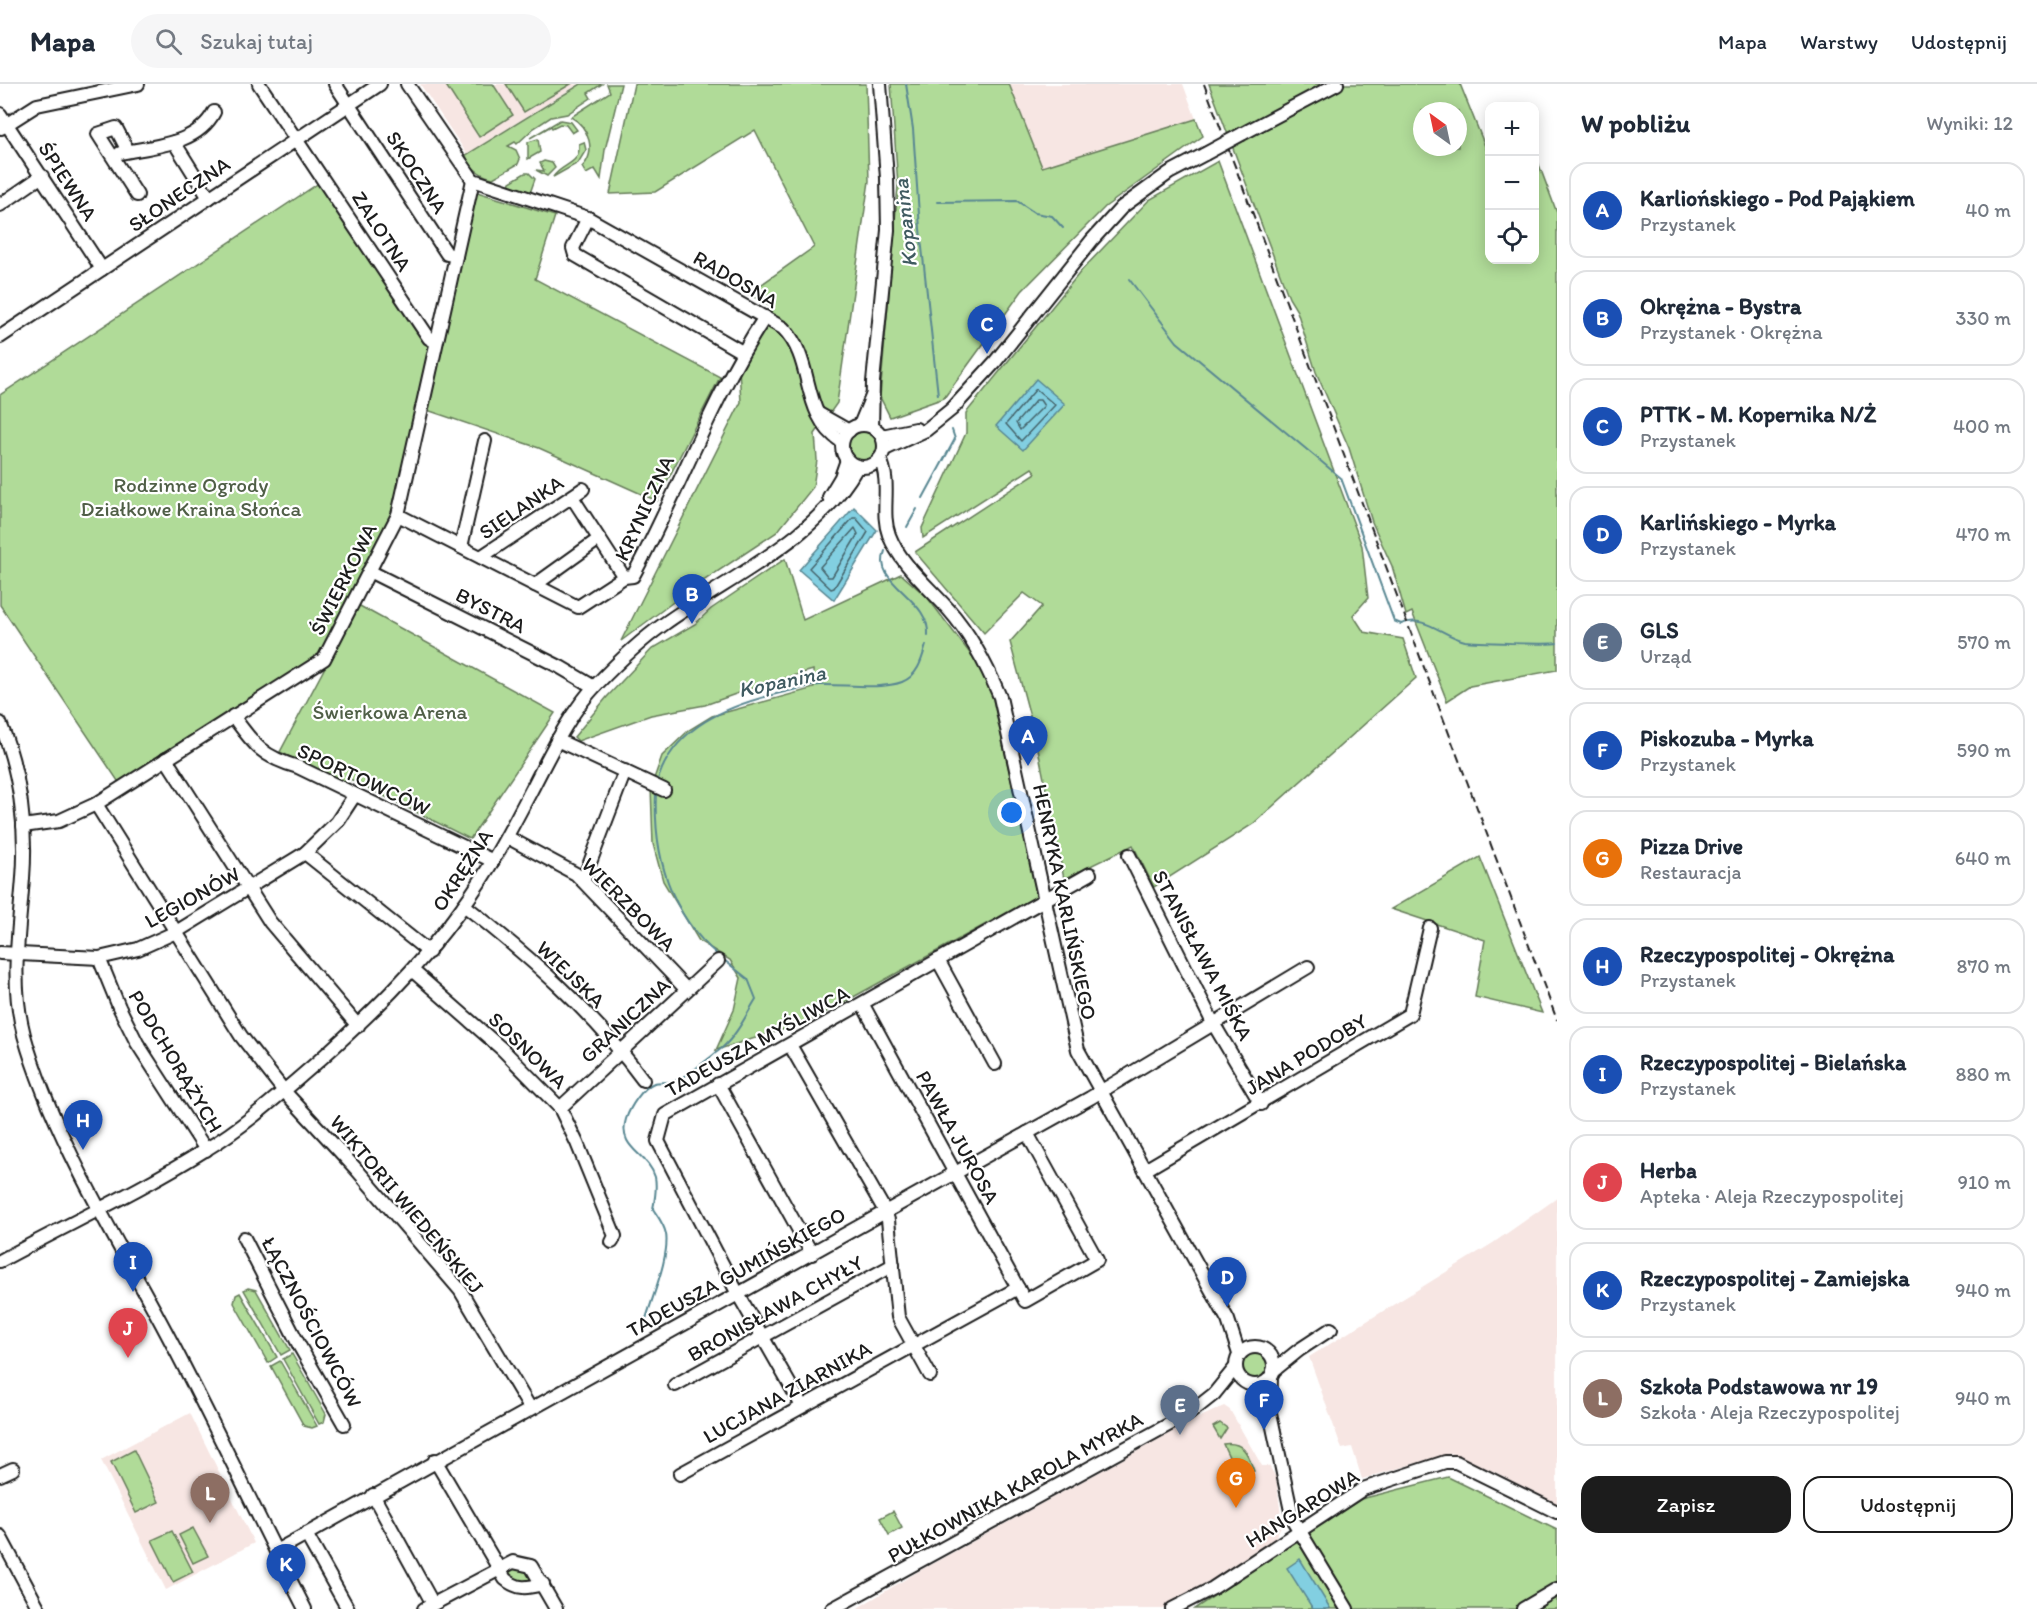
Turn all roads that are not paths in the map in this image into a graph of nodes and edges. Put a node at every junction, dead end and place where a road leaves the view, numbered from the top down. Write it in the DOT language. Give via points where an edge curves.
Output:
graph roads {
  1 [pos="138,84"];
  2 [pos="259,84"];
  3 [pos="335,84"];
  4 [pos="380,84"];
  5 [pos="407,84"];
  6 [pos="880,84"];
  7 [pos="1337,84"];
  8 [pos="349,104"];
  9 [pos="214,112"];
  10 [pos="2,122"];
  11 [pos="297,138"];
  12 [pos="174,142"];
  13 [pos="128,151"];
  14 [pos="110,155"];
  15 [pos="42,176"];
  16 [pos="473,180"];
  17 [pos="137,195"];
  18 [pos="209,198"];
  19 [pos="0,205"];
  20 [pos="588,218"];
  21 [pos="456,256"];
  22 [pos="102,269"];
  23 [pos="765,317"];
  24 [pos="0,337"];
  25 [pos="436,342"];
  26 [pos="742,352"];
  27 [pos="856,431"];
  28 [pos="485,441"];
  29 [pos="870,456"];
  30 [pos="583,489"];
  31 [pos="572,497"];
  32 [pos="398,515"];
  33 [pos="599,538"];
  34 [pos="461,547"];
  35 [pos="481,557"];
  36 [pos="369,571"];
  37 [pos="624,577"];
  38 [pos="535,585"];
  39 [pos="594,687"];
  40 [pos="233,716"];
  41 [pos="0,723"];
  42 [pos="557,740"];
  43 [pos="166,759"];
  44 [pos="625,771"];
  45 [pos="664,790"];
  46 [pos="354,796"];
  47 [pos="96,804"];
  48 [pos="23,826"];
  49 [pos="507,837"];
  50 [pos="305,853"];
  51 [pos="1129,855"];
  52 [pos="493,861"];
  53 [pos="1090,874"];
  54 [pos="583,881"];
  55 [pos="247,890"];
  56 [pos="1045,901"];
  57 [pos="464,905"];
  58 [pos="1430,928"];
  59 [pos="176,932"];
  60 [pos="429,952"];
  61 [pos="0,953"];
  62 [pos="15,954"];
  63 [pos="99,958"];
  64 [pos="938,960"];
  65 [pos="718,961"];
  66 [pos="1308,967"];
  67 [pos="413,972"];
  68 [pos="686,989"];
  69 [pos="863,1005"];
  70 [pos="1214,1023"];
  71 [pos="358,1026"];
  72 [pos="790,1045"];
  73 [pos="621,1050"];
  74 [pos="995,1064"];
  75 [pos="643,1080"];
  76 [pos="718,1084"];
  77 [pos="284,1091"];
  78 [pos="1101,1091"];
  79 [pos="1261,1104"];
  80 [pos="560,1108"];
  81 [pos="1027,1133"];
  82 [pos="206,1150"];
  83 [pos="1145,1170"];
  84 [pos="955,1172"];
  85 [pos="100,1207"];
  86 [pos="885,1211"];
  87 [pos="244,1238"];
  88 [pos="612,1242"];
  89 [pos="812,1254"];
  90 [pos="0,1261"];
  91 [pos="893,1265"];
  92 [pos="1018,1288"];
  93 [pos="738,1294"];
  94 [pos="1228,1320"];
  95 [pos="1332,1329"];
  96 [pos="762,1338"];
  97 [pos="913,1345"];
  98 [pos="1254,1347"];
  99 [pos="1299,1350"];
  100 [pos="1239,1354"];
  101 [pos="1270,1354"];
  102 [pos="1235,1368"];
  103 [pos="1272,1374"];
  104 [pos="930,1375"];
  105 [pos="1249,1384"];
  106 [pos="675,1385"];
  107 [pos="1214,1394"];
  108 [pos="802,1406"];
  109 [pos="530,1408"];
  110 [pos="1270,1413"];
  111 [pos="345,1424"];
  112 [pos="435,1460"];
  113 [pos="13,1469"];
  114 [pos="680,1474"];
  115 [pos="0,1475"];
  116 [pos="373,1495"];
  117 [pos="1557,1512"];
  118 [pos="1299,1531"];
  119 [pos="306,1534"];
  120 [pos="0,1536"];
  121 [pos="276,1551"];
  122 [pos="498,1569"];
  123 [pos="543,1584"];
  124 [pos="1557,1589"];
  125 [pos="429,1606"];
  126 [pos="39,1609"];
  127 [pos="305,1609"];
  128 [pos="348,1609"];
  129 [pos="556,1609"];
  130 [pos="832,1609"];
  131 [pos="1172,1609"];
  132 [pos="1347,1609"];
  133 [pos="1523,1609"];
  1 -- 10 [label="street" via="37,105"];
  2 -- 11 [label="street, ZALOTNA"];
  3 -- 8 [label="street, SKOCZNA"];
  4 -- 8 [label="street, SŁONECZNA"];
  5 -- 16 [label="street"];
  6 -- 27 [label="street" via="888,230 872,396"];
  7 -- 29 [label="street, bridge" via="1169,173 1122,207 965,397 939,419"];
  8 -- 11 [label="street, SŁONECZNA"];
  8 -- 21 [label="street, SKOCZNA" via="447,254"];
  9 -- 12 [label="street" via="205,126"];
  10 -- 15 [label="street, ŚPIEWNA"];
  11 -- 18 [label="street, SŁONECZNA"];
  11 -- 25 [label="street, ZALOTNA" via="429,338"];
  12 -- 13 [label="street"];
  12 -- 18 [label="street"];
  13 -- 14 [label="street"];
  13 -- 14 [label="street" via="116,128 98,134"];
  14 -- 17 [label="street"];
  15 -- 19 [label="street"];
  15 -- 22 [label="street, ŚPIEWNA"];
  16 -- 20 [label="street, RADOSNA"];
  16 -- 21 [label="street, ŚWIERKOWA"];
  18 -- 22 [label="street, SŁONECZNA"];
  20 -- 23 [label="street, RADOSNA"];
  20 -- 26 [label="street" via="573,248 575,255"];
  21 -- 25 [label="street, ŚWIERKOWA"];
  22 -- 24 [label="street, SŁONECZNA"];
  23 -- 26 [label="street, KRYNICZNA"];
  23 -- 27 [label="street, RADOSNA" via="783,328 799,350 809,392 825,429"];
  25 -- 32 [label="street, ŚWIERKOWA"];
  26 -- 37 [label="street, KRYNICZNA" via="697,440 658,530 633,576"];
  27 -- 29 [label="street"];
  27 -- 29 [label="street, RADOSNA"];
  28 -- 34 [label="street"];
  29 -- 39 [label="street, OKRĘŻNA" via="837,500 817,519 664,624"];
  29 -- 56 [label="street, HENRYKA KARLIŃSKIEGO" via="885,490 889,536 910,567 960,624 981,655 1000,697"];
  30 -- 31 [label="street, SIELANKA"];
  31 -- 33 [label="street"];
  31 -- 35 [label="street, SIELANKA"];
  32 -- 34 [label="street, KRYNICZNA"];
  32 -- 36 [label="street, ŚWIERKOWA"];
  33 -- 37 [label="street"];
  33 -- 38 [label="street"];
  34 -- 35 [label="street, KRYNICZNA"];
  35 -- 38 [label="street, KRYNICZNA"];
  36 -- 39 [label="street, BYSTRA"];
  36 -- 40 [label="street, ŚWIERKOWA" via="324,659"];
  37 -- 38 [label="street, KRYNICZNA" via="578,607"];
  39 -- 42 [label="street, OKRĘŻNA"];
  40 -- 43 [label="street, ŚWIERKOWA"];
  40 -- 46 [label="street, SPORTOWCÓW" via="264,754"];
  41 -- 48 [label="street" via="15,774"];
  42 -- 44 [label="street"];
  42 -- 49 [label="street, OKRĘŻNA"];
  43 -- 47 [label="street, ŚWIERKOWA"];
  43 -- 55 [label="street"];
  44 -- 45 [label="street"];
  44 -- 54 [label="street"];
  46 -- 50 [label="street, LEGIONÓW" via="337,822"];
  46 -- 52 [label="street, SPORTOWCÓW"];
  47 -- 48 [label="street, ŚWIERKOWA" via="59,821"];
  47 -- 59 [label="street, WIKTORII WIEDEŃSKIEJ"];
  48 -- 62 [label="street" via="23,878"];
  49 -- 52 [label="street, OKRĘŻNA"];
  49 -- 54 [label="street, WIERZBOWA" via="558,863"];
  50 -- 55 [label="street, LEGIONÓW"];
  50 -- 60 [label="street"];
  51 -- 70 [label="street, STANISŁAWA MIŚKA"];
  52 -- 57 [label="street, OKRĘŻNA"];
  53 -- 56 [label="street, TADEUSZA MYŚLIWCA"];
  54 -- 68 [label="street, WIERZBOWA"];
  55 -- 59 [label="street, LEGIONÓW"];
  55 -- 71 [label="street"];
  56 -- 64 [label="street, TADEUSZA MYŚLIWCA"];
  56 -- 78 [label="street, HENRYKA KARLIŃSKIEGO" via="1075,1040"];
  57 -- 60 [label="street, OKRĘŻNA"];
  57 -- 73 [label="street, WIEJSKA" via="563,991"];
  58 -- 79 [label="street, JANA PODOBY" via="1410,1014"];
  59 -- 63 [label="street, LEGIONÓW" via="138,949"];
  59 -- 77 [label="street, WIKTORII WIEDEŃSKIEJ" via="241,1036"];
  60 -- 67 [label="street, OKRĘŻNA"];
  61 -- 62 [label="street, LEGIONÓW"];
  62 -- 63 [label="street, LEGIONÓW"];
  62 -- 85 [label="street" via="15,993 29,1050 57,1120"];
  63 -- 82 [label="street, PODCHORĄŻYCH" via="137,1042"];
  64 -- 69 [label="street, TADEUSZA MYŚLIWCA"];
  64 -- 74 [label="street"];
  65 -- 68 [label="street, GRANICZNA"];
  66 -- 70 [label="street, TADEUSZA GUMIŃSKIEGO"];
  67 -- 71 [label="street, OKRĘŻNA"];
  67 -- 80 [label="street, SOSNOWA" via="502,1050"];
  68 -- 73 [label="street, GRANICZNA"];
  69 -- 72 [label="street, TADEUSZA MYŚLIWCA"];
  69 -- 84 [label="street, PAWŁA JUROSA"];
  70 -- 78 [label="street, TADEUSZA GUMIŃSKIEGO"];
  70 -- 79 [label="street, STANISŁAWA MIŚKA"];
  71 -- 77 [label="street, OKRĘŻNA"];
  72 -- 76 [label="street, TADEUSZA MYŚLIWCA"];
  72 -- 86 [label="street"];
  73 -- 75 [label="street, WIEJSKA"];
  73 -- 80 [label="street, GRANICZNA"];
  76 -- 89 [label="street"];
  76 -- 93 [label="street, TADEUSZA MYŚLIWCA" via="665,1114 658,1141"];
  77 -- 82 [label="street, OKRĘŻNA"];
  77 -- 109 [label="street, WIKTORII WIEDEŃSKIEJ" via="460,1290"];
  78 -- 81 [label="street, TADEUSZA GUMIŃSKIEGO"];
  78 -- 83 [label="street, HENRYKA KARLIŃSKIEGO"];
  79 -- 83 [label="street, JANA PODOBY"];
  80 -- 88 [label="street, SOSNOWA" via="615,1236"];
  81 -- 84 [label="street, TADEUSZA GUMIŃSKIEGO"];
  81 -- 92 [label="street" via="1097,1260 1025,1301"];
  82 -- 85 [label="street, OKRĘŻNA"];
  83 -- 94 [label="street, HENRYKA KARLIŃSKIEGO"];
  84 -- 86 [label="street, TADEUSZA GUMIŃSKIEGO"];
  84 -- 92 [label="street, PAWŁA JUROSA"];
  85 -- 90 [label="street, OKRĘŻNA"];
  85 -- 121 [label="street"];
  86 -- 89 [label="street, TADEUSZA GUMIŃSKIEGO"];
  86 -- 91 [label="street"];
  87 -- 111 [label="street, ŁĄCZNOŚCIOWCÓW"];
  89 -- 93 [label="street, TADEUSZA GUMIŃSKIEGO"];
  91 -- 96 [label="street, BRONISŁAWA CHYŁY"];
  91 -- 97 [label="street" via="895,1307"];
  92 -- 97 [label="street, LUCJANA ZIARNIKA"];
  93 -- 96 [label="street, TADEUSZA MYŚLIWCA"];
  93 -- 109 [label="street, TADEUSZA GUMIŃSKIEGO"];
  94 -- 98 [label="street, HENRYKA KARLIŃSKIEGO"];
  94 -- 100 [label="street, HENRYKA KARLIŃSKIEGO"];
  95 -- 99 [label="street"];
  96 -- 106 [label="street, BRONISŁAWA CHYŁY"];
  96 -- 108 [label="street, TADEUSZA MYŚLIWCA"];
  97 -- 104 [label="street"];
  97 -- 108 [label="street, LUCJANA ZIARNIKA"];
  98 -- 100 [label="street"];
  98 -- 101 [label="street"];
  99 -- 101 [label="street"];
  99 -- 103 [label="street"];
  100 -- 102 [label="street"];
  101 -- 103 [label="street"];
  102 -- 105 [label="street" via="1238,1376"];
  102 -- 107 [label="street, PUŁKOWNIKA KAROLA MYRKA"];
  103 -- 105 [label="street" via="1262,1384"];
  103 -- 110 [label="street"];
  105 -- 107 [label="street, PUŁKOWNIKA KAROLA MYRKA"];
  105 -- 110 [label="street"];
  107 -- 130 [label="street, PUŁKOWNIKA KAROLA MYRKA" via="1191,1413"];
  108 -- 114 [label="street, LUCJANA ZIARNIKA"];
  109 -- 112 [label="street, TADEUSZA GUMIŃSKIEGO"];
  110 -- 118 [label="street" via="1291,1514"];
  112 -- 116 [label="street, TADEUSZA GUMIŃSKIEGO"];
  112 -- 122 [label="street"];
  113 -- 115 [label="street"];
  116 -- 119 [label="street, TADEUSZA GUMIŃSKIEGO"];
  116 -- 125 [label="street"];
  117 -- 118 [label="street, HANGAROWA" via="1451,1461 1364,1489"];
  118 -- 131 [label="street, HANGAROWA" via="1213,1588"];
  118 -- 132 [label="street"];
  119 -- 121 [label="street, TADEUSZA GUMIŃSKIEGO"];
  119 -- 128 [label="street"];
  120 -- 126 [label="street"];
  121 -- 127 [label="street"];
  122 -- 123 [label="street" via="513,1586 526,1589"];
  122 -- 123 [label="street" via="513,1562 524,1563 531,1566"];
  122 -- 125 [label="street"];
  123 -- 129 [label="street"];
  124 -- 133 [label="street"];
}
